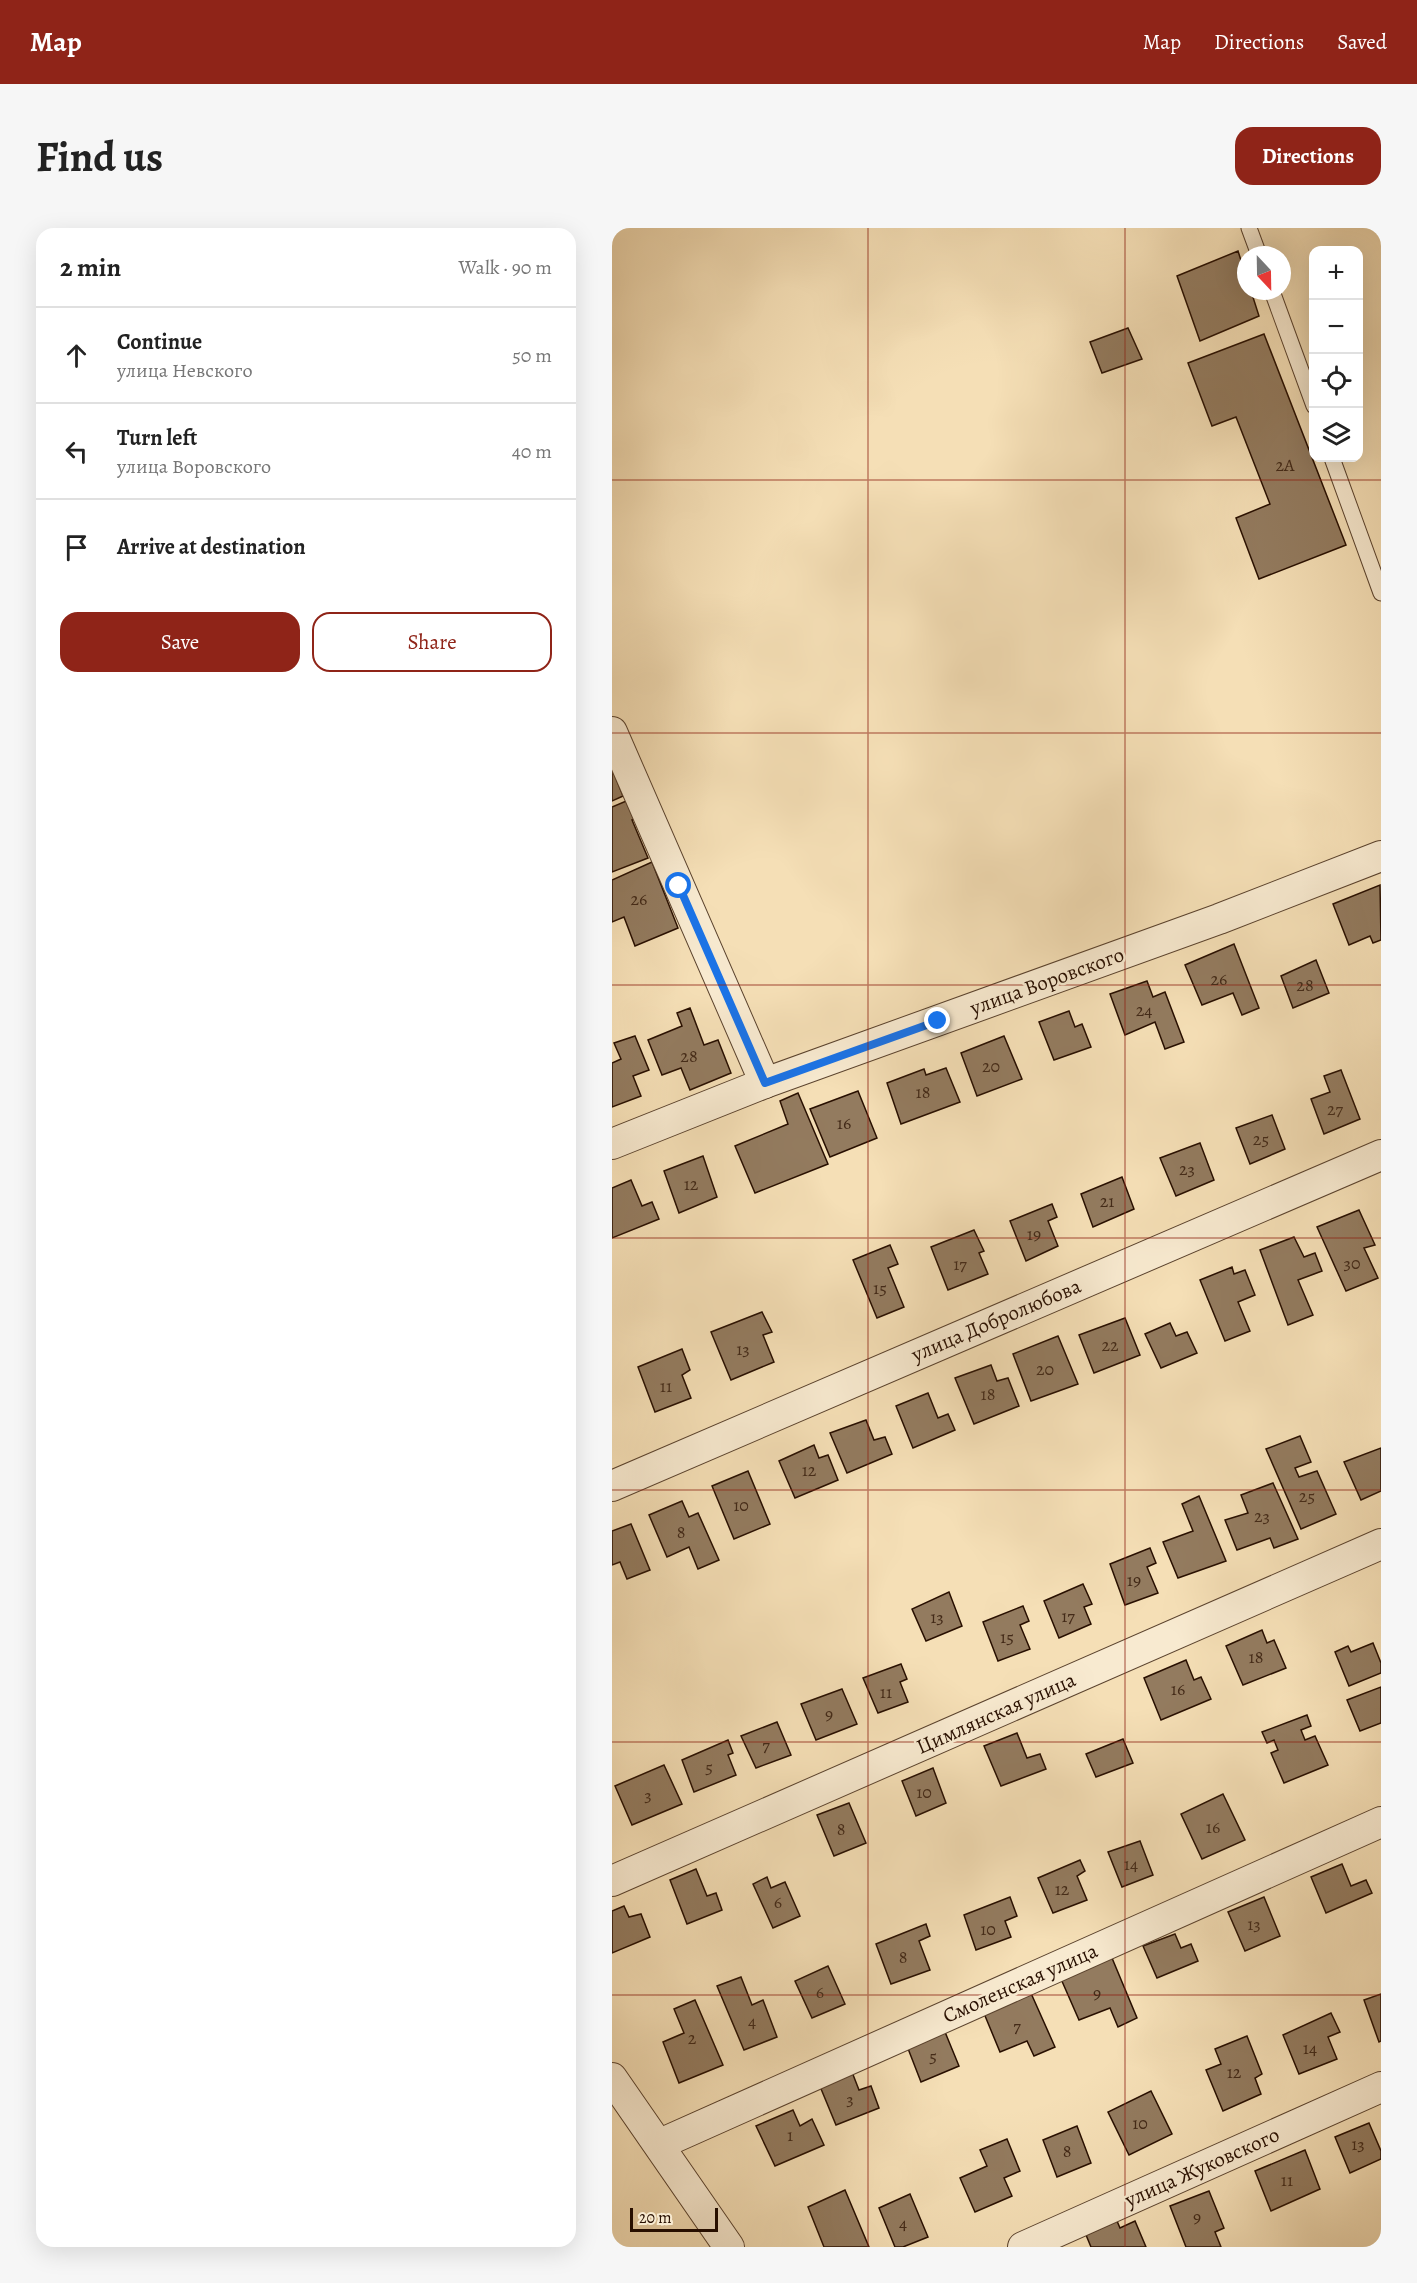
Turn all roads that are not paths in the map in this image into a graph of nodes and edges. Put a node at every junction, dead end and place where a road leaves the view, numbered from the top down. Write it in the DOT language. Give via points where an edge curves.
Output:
graph roads {
  1 [pos="1249,228"];
  2 [pos="1256,246"];
  3 [pos="1275,300"];
  4 [pos="1309,392"];
  5 [pos="1333,462"];
  6 [pos="1381,593"];
  7 [pos="612,732"];
  8 [pos="1381,856"];
  9 [pos="765,1083"];
  10 [pos="612,1144"];
  11 [pos="1381,1155"];
  12 [pos="612,1486"];
  13 [pos="1381,1544"];
  14 [pos="1381,1822"];
  15 [pos="612,1881"];
  16 [pos="612,2078"];
  17 [pos="1381,2087"];
  18 [pos="660,2144"];
  19 [pos="729,2247"];
  20 [pos="1023,2247"];
  1 -- 2 [label="lane"];
  3 -- 4 [label="lane"];
  5 -- 6 [label="lane"];
  7 -- 9 [label="street"];
  8 -- 9 [label="street, улица Воровского" via="1219,920"];
  9 -- 10 [label="street, улица Воровского"];
  11 -- 12 [label="street, улица Добролюбова"];
  13 -- 15 [label="street, Цимлянская улица"];
  14 -- 18 [label="street, Смоленская улица"];
  16 -- 18 [label="street"];
  17 -- 20 [label="street, улица Жуковского"];
  18 -- 19 [label="street"];
}
